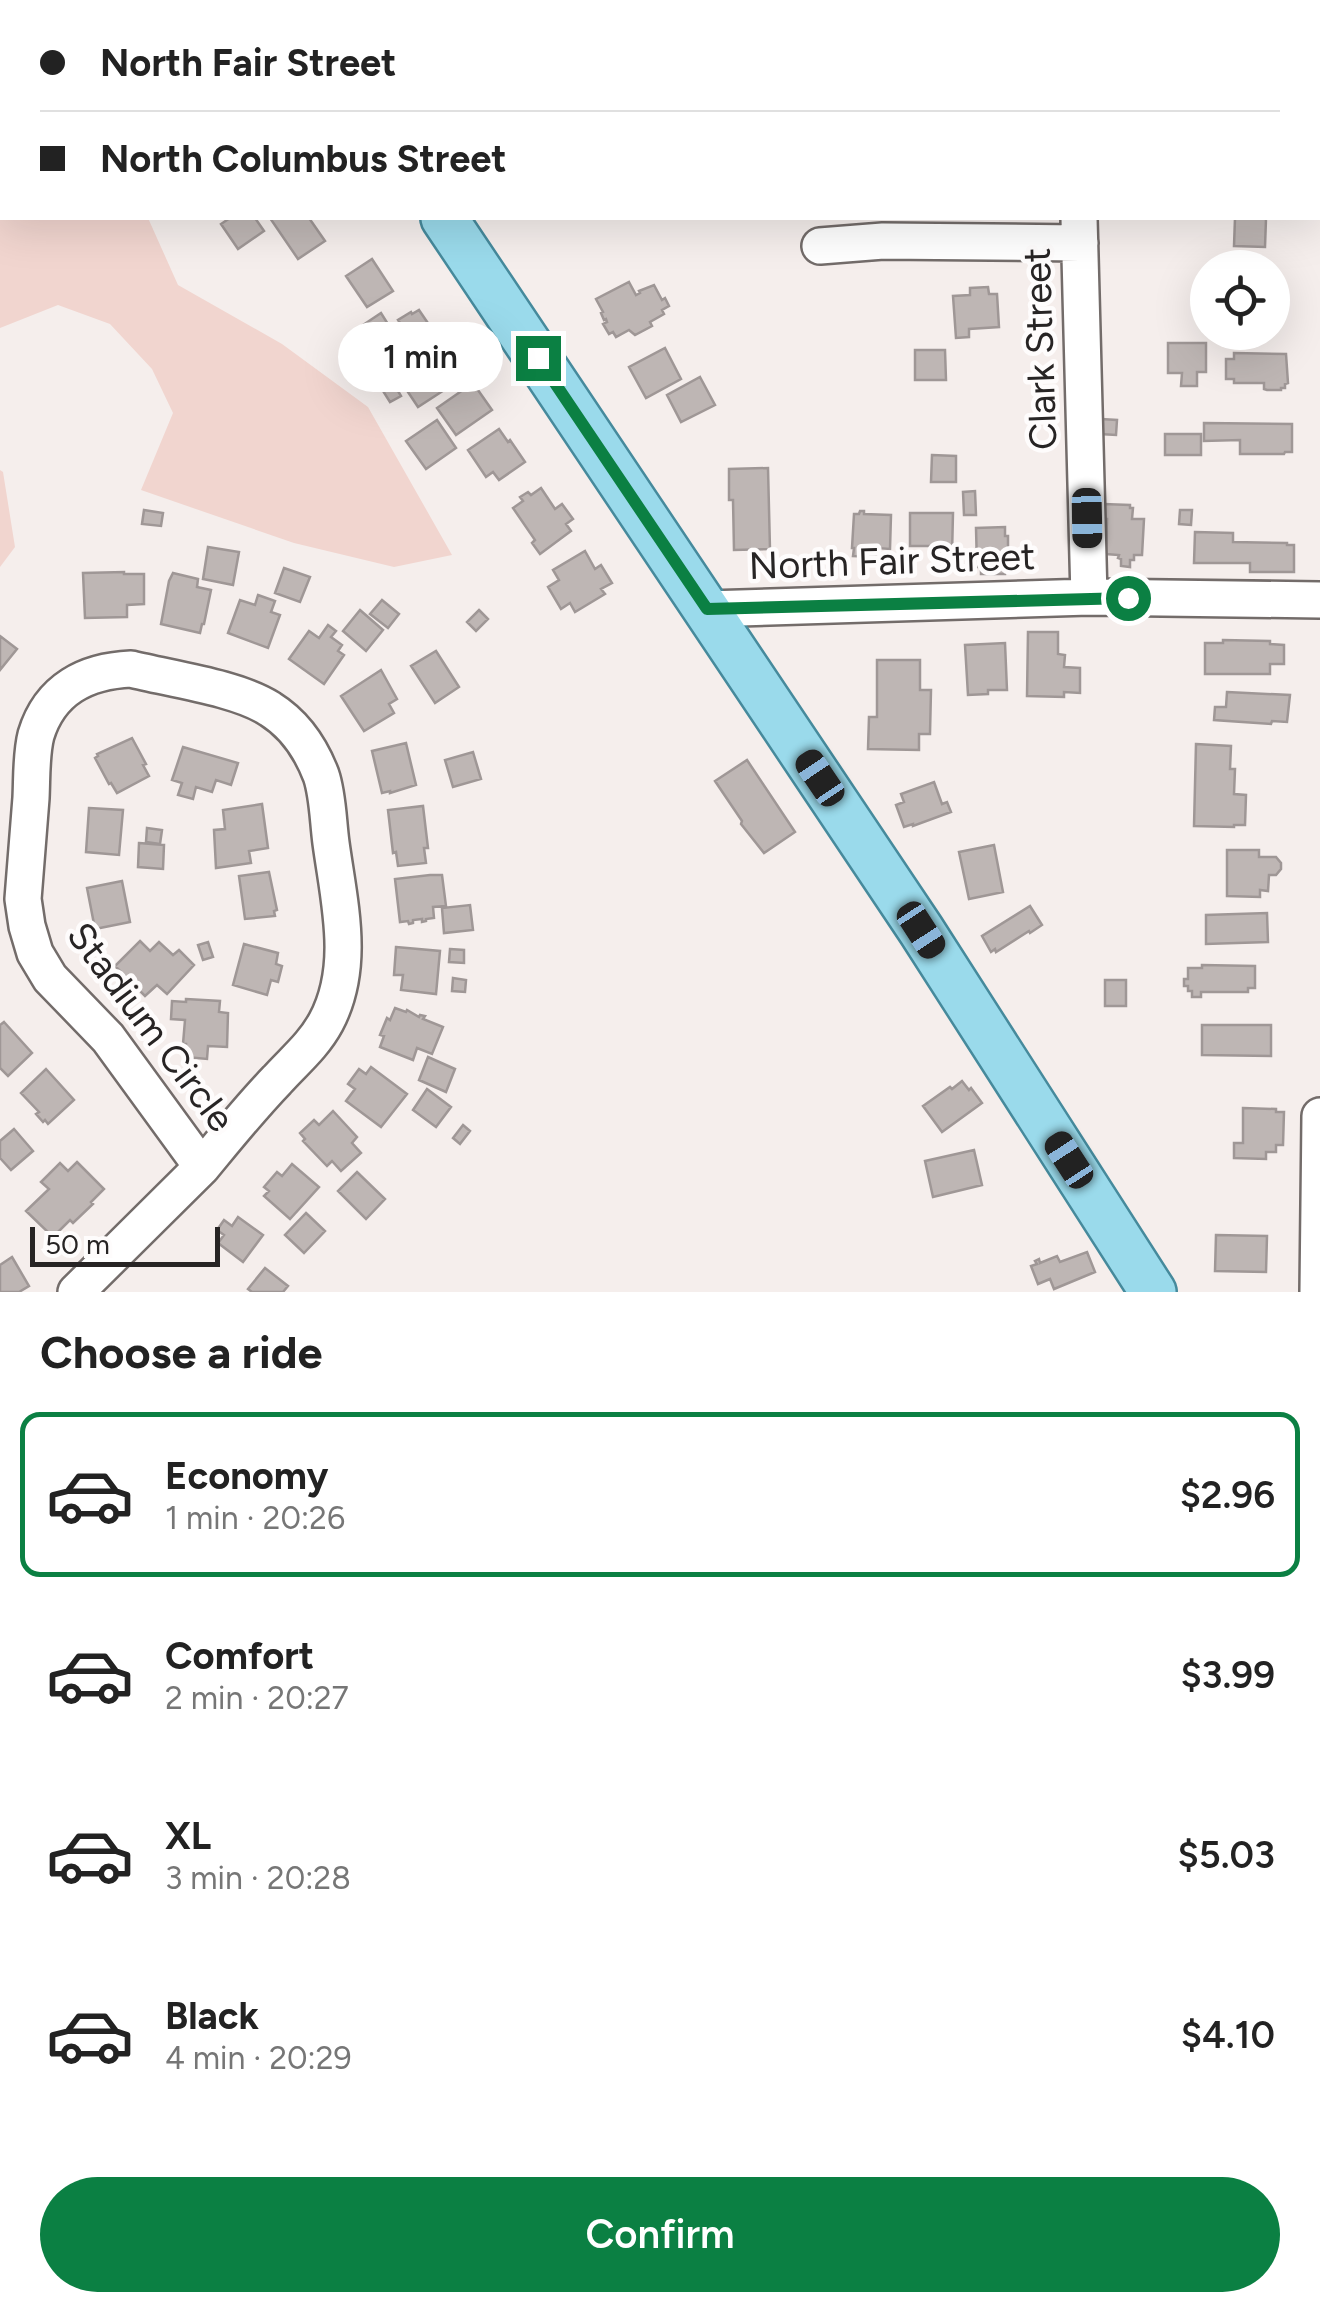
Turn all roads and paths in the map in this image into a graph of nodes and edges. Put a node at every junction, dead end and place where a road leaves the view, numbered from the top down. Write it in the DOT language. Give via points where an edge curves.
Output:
graph roads {
  1 [pos="445,220"];
  2 [pos="1080,230"];
  3 [pos="820,246"];
  4 [pos="1089,597"];
  5 [pos="1320,600"];
  6 [pos="707,609"];
  7 [pos="1320,1116"];
  8 [pos="202,1167"];
  9 [pos="76,1292"];
  10 [pos="1153,1292"];
  11 [pos="1318,1292"];
  1 -- 6 [label="main road"];
  2 -- 3 [label="street"];
  2 -- 4 [label="street, Clark Street"];
  4 -- 5 [label="street, North Fair Street"];
  4 -- 6 [label="street, North Fair Street"];
  6 -- 10 [label="main road"];
  7 -- 11 [label="street"];
  8 -- 8 [label="street, Stadium Circle" via="108,1038 50,978 26,926 36,734 64,690 107,670 132,669 246,697 272,710 310,751 322,779 344,937 337,996 311,1046"];
  8 -- 9 [label="street, Stadium Circle"];
}
